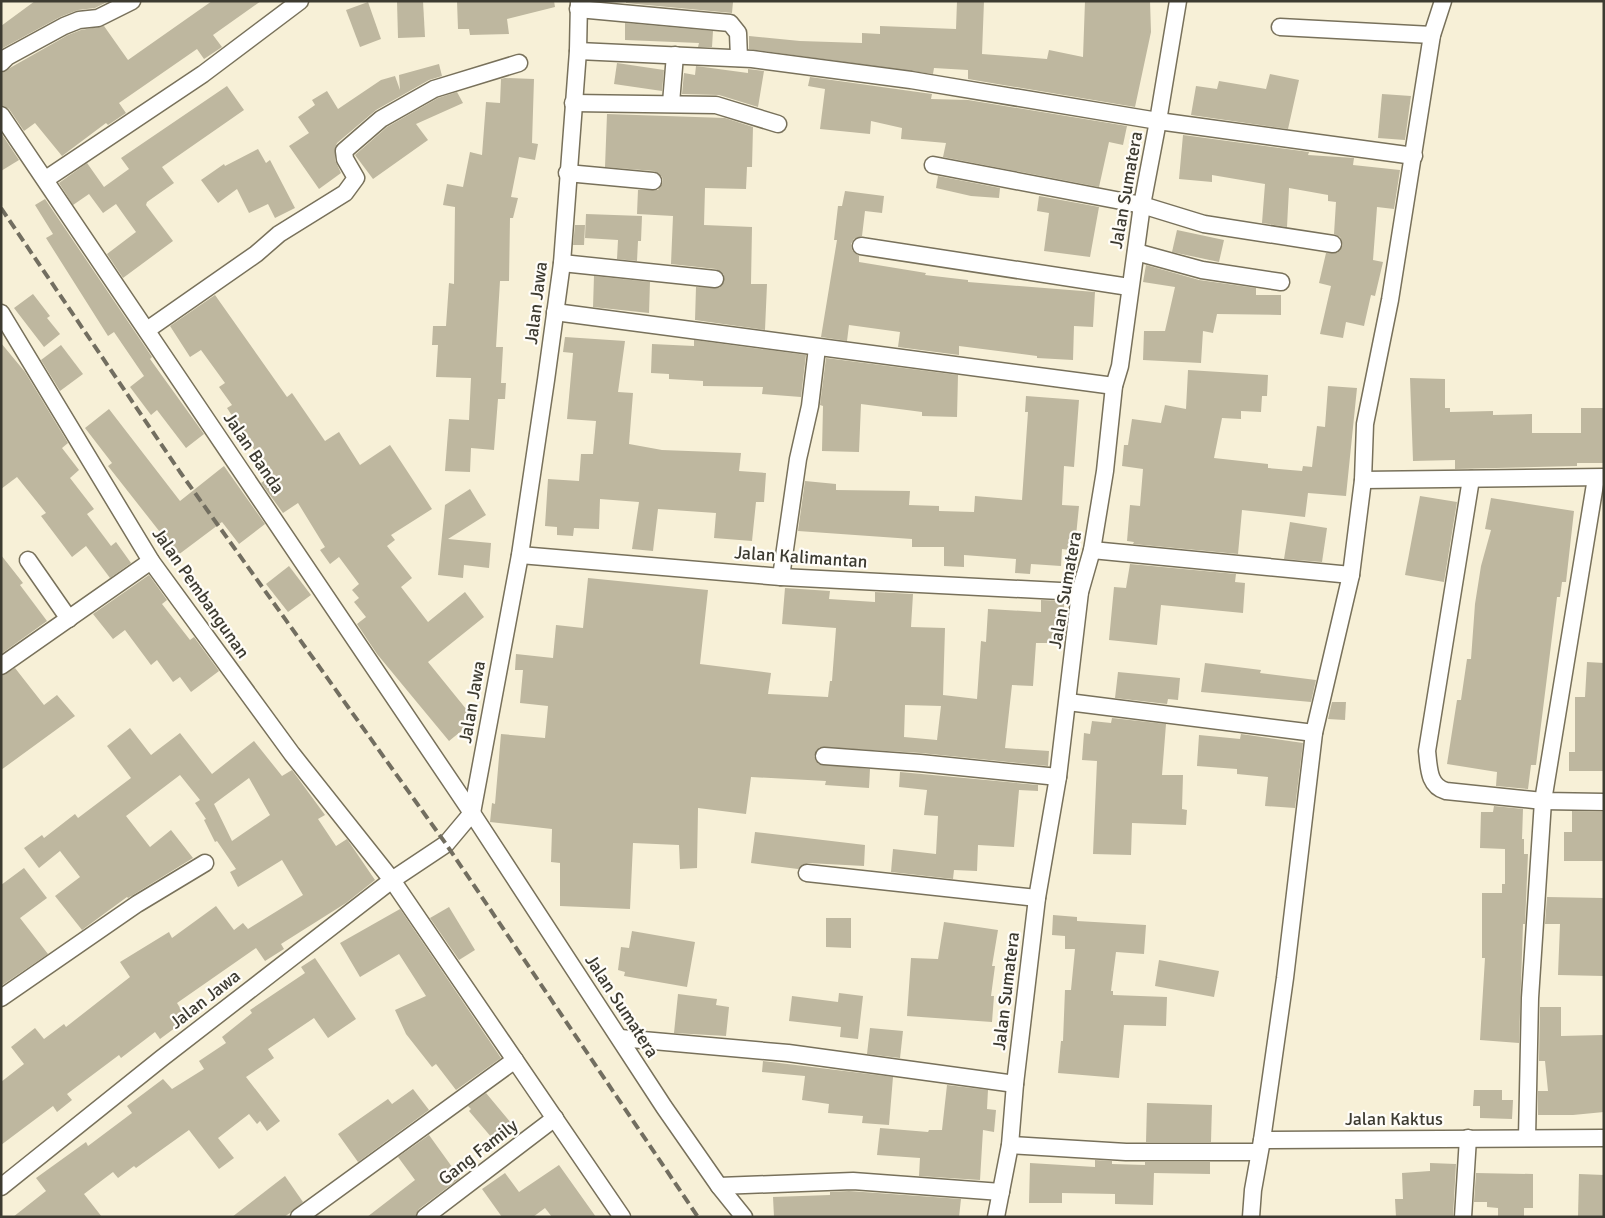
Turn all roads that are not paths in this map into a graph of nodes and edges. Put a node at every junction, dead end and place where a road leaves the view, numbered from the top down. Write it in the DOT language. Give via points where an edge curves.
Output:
graph roads {
  1 [pos="132,1"];
  2 [pos="300,1"];
  3 [pos="1178,1"];
  4 [pos="1443,1"];
  5 [pos="578,5"];
  6 [pos="1280,27"];
  7 [pos="1432,35"];
  8 [pos="578,51"];
  9 [pos="675,55"];
  10 [pos="739,58"];
  11 [pos="1,63"];
  12 [pos="518,63"];
  13 [pos="572,103"];
  14 [pos="671,103"];
  15 [pos="1,115"];
  16 [pos="1158,121"];
  17 [pos="778,124"];
  18 [pos="1414,156"];
  19 [pos="933,165"];
  20 [pos="567,173"];
  21 [pos="46,179"];
  22 [pos="653,181"];
  23 [pos="1142,205"];
  24 [pos="1333,244"];
  25 [pos="861,246"];
  26 [pos="1136,252"];
  27 [pos="562,262"];
  28 [pos="715,279"];
  29 [pos="1281,282"];
  30 [pos="1129,287"];
  31 [pos="554,312"];
  32 [pos="1,313"];
  33 [pos="147,330"];
  34 [pos="817,348"];
  35 [pos="1114,386"];
  36 [pos="1600,477"];
  37 [pos="1470,479"];
  38 [pos="1363,480"];
  39 [pos="1092,550"];
  40 [pos="520,555"];
  41 [pos="28,560"];
  42 [pos="151,561"];
  43 [pos="1351,575"];
  44 [pos="781,576"];
  45 [pos="1080,592"];
  46 [pos="69,619"];
  47 [pos="1,666"];
  48 [pos="1068,702"];
  49 [pos="1314,733"];
  50 [pos="824,756"];
  51 [pos="1058,777"];
  52 [pos="1543,801"];
  53 [pos="1604,802"];
  54 [pos="472,813"];
  55 [pos="205,863"];
  56 [pos="807,873"];
  57 [pos="392,880"];
  58 [pos="1037,898"];
  59 [pos="1,998"];
  60 [pos="620,1038"];
  61 [pos="515,1060"];
  62 [pos="1015,1084"];
  63 [pos="555,1118"];
  64 [pos="1468,1138"];
  65 [pos="1527,1138"];
  66 [pos="1604,1138"];
  67 [pos="1010,1145"];
  68 [pos="1261,1146"];
  69 [pos="719,1186"];
  70 [pos="1,1187"];
  71 [pos="1000,1192"];
  72 [pos="299,1217"];
  73 [pos="425,1217"];
  74 [pos="622,1217"];
  75 [pos="744,1217"];
  76 [pos="996,1217"];
  77 [pos="1251,1217"];
  78 [pos="1463,1217"];
  1 -- 11 [label="street" via="98,18 78,20 64,26"];
  2 -- 21 [label="street" via="203,74"];
  3 -- 16 [label="street, Jalan Sumatera"];
  4 -- 7 [label="street"];
  5 -- 8 [label="street, Jalan Jawa"];
  5 -- 10 [label="street" via="730,23 738,33"];
  6 -- 7 [label="street"];
  7 -- 18 [label="street"];
  8 -- 9 [label="street"];
  8 -- 13 [label="street, Jalan Jawa"];
  9 -- 10 [label="street"];
  9 -- 14 [label="street"];
  10 -- 16 [label="street" via="911,80"];
  12 -- 33 [label="street" via="434,89 381,119 344,152 356,178 345,193 279,234 256,254"];
  13 -- 14 [label="street"];
  13 -- 20 [label="street, Jalan Jawa"];
  14 -- 17 [label="street" via="716,105"];
  15 -- 21 [label="street, Jalan Banda"];
  16 -- 18 [label="street"];
  16 -- 23 [label="street, Jalan Sumatera"];
  18 -- 38 [label="street" via="1365,424"];
  19 -- 23 [label="street"];
  20 -- 22 [label="street"];
  20 -- 27 [label="street, Jalan Jawa"];
  21 -- 33 [label="street, Jalan Banda"];
  23 -- 24 [label="street" via="1204,224"];
  23 -- 26 [label="street, Jalan Sumatera"];
  25 -- 30 [label="street"];
  26 -- 29 [label="street" via="1202,270"];
  26 -- 30 [label="street, Jalan Sumatera"];
  27 -- 28 [label="street"];
  27 -- 31 [label="street, Jalan Jawa"];
  30 -- 35 [label="street, Jalan Sumatera" via="1120,366"];
  31 -- 34 [label="street"];
  31 -- 40 [label="street, Jalan Jawa"];
  32 -- 42 [label="street, Jalan Pembangunan"];
  33 -- 54 [label="street, Jalan Banda"];
  34 -- 35 [label="street"];
  34 -- 44 [label="street"];
  35 -- 39 [label="street, Jalan Sumatera"];
  36 -- 37 [label="street"];
  36 -- 52 [label="street"];
  37 -- 38 [label="street"];
  37 -- 52 [label="street" via="1427,751 1429,772 1435,785 1446,791"];
  38 -- 43 [label="street"];
  39 -- 43 [label="street"];
  39 -- 45 [label="street, Jalan Sumatera"];
  40 -- 44 [label="street, Jalan Kalimantan"];
  40 -- 54 [label="street, Jalan Jawa"];
  41 -- 46 [label="street"];
  42 -- 46 [label="street"];
  42 -- 57 [label="street, Jalan Pembangunan" via="292,754"];
  43 -- 49 [label="street"];
  44 -- 45 [label="street, Jalan Kalimantan"];
  45 -- 48 [label="street, Jalan Sumatera"];
  46 -- 47 [label="street"];
  48 -- 49 [label="street"];
  48 -- 51 [label="street, Jalan Sumatera"];
  49 -- 68 [label="street"];
  50 -- 51 [label="street"];
  51 -- 58 [label="street, Jalan Sumatera"];
  52 -- 53 [label="street"];
  52 -- 65 [label="street" via="1530,998"];
  54 -- 57 [label="street, Jalan Jawa" via="446,844"];
  54 -- 60 [label="street, Jalan Sumatera"];
  55 -- 59 [label="street" via="137,904"];
  56 -- 58 [label="street"];
  57 -- 61 [label="street, Jalan Pembangunan"];
  57 -- 70 [label="street, Jalan Jawa"];
  58 -- 62 [label="street, Jalan Sumatera"];
  60 -- 62 [label="street" via="788,1053"];
  60 -- 69 [label="street, Jalan Sumatera"];
  61 -- 63 [label="street, Jalan Pembangunan"];
  61 -- 72 [label="street"];
  62 -- 67 [label="street, Jalan Sumatera"];
  63 -- 73 [label="street, Gang Family"];
  63 -- 74 [label="street, Jalan Pembangunan"];
  64 -- 65 [label="street, Jalan Kaktus"];
  64 -- 68 [label="street, Jalan Kaktus"];
  64 -- 78 [label="street"];
  65 -- 66 [label="street, Jalan Kaktus"];
  67 -- 68 [label="street, Jalan Kaktus" via="1126,1152"];
  67 -- 71 [label="street, Jalan Sumatera"];
  68 -- 77 [label="street"];
  69 -- 71 [label="street" via="853,1181"];
  69 -- 75 [label="street, Jalan Sumatera"];
  71 -- 76 [label="street, Jalan Sumatera"];
}
